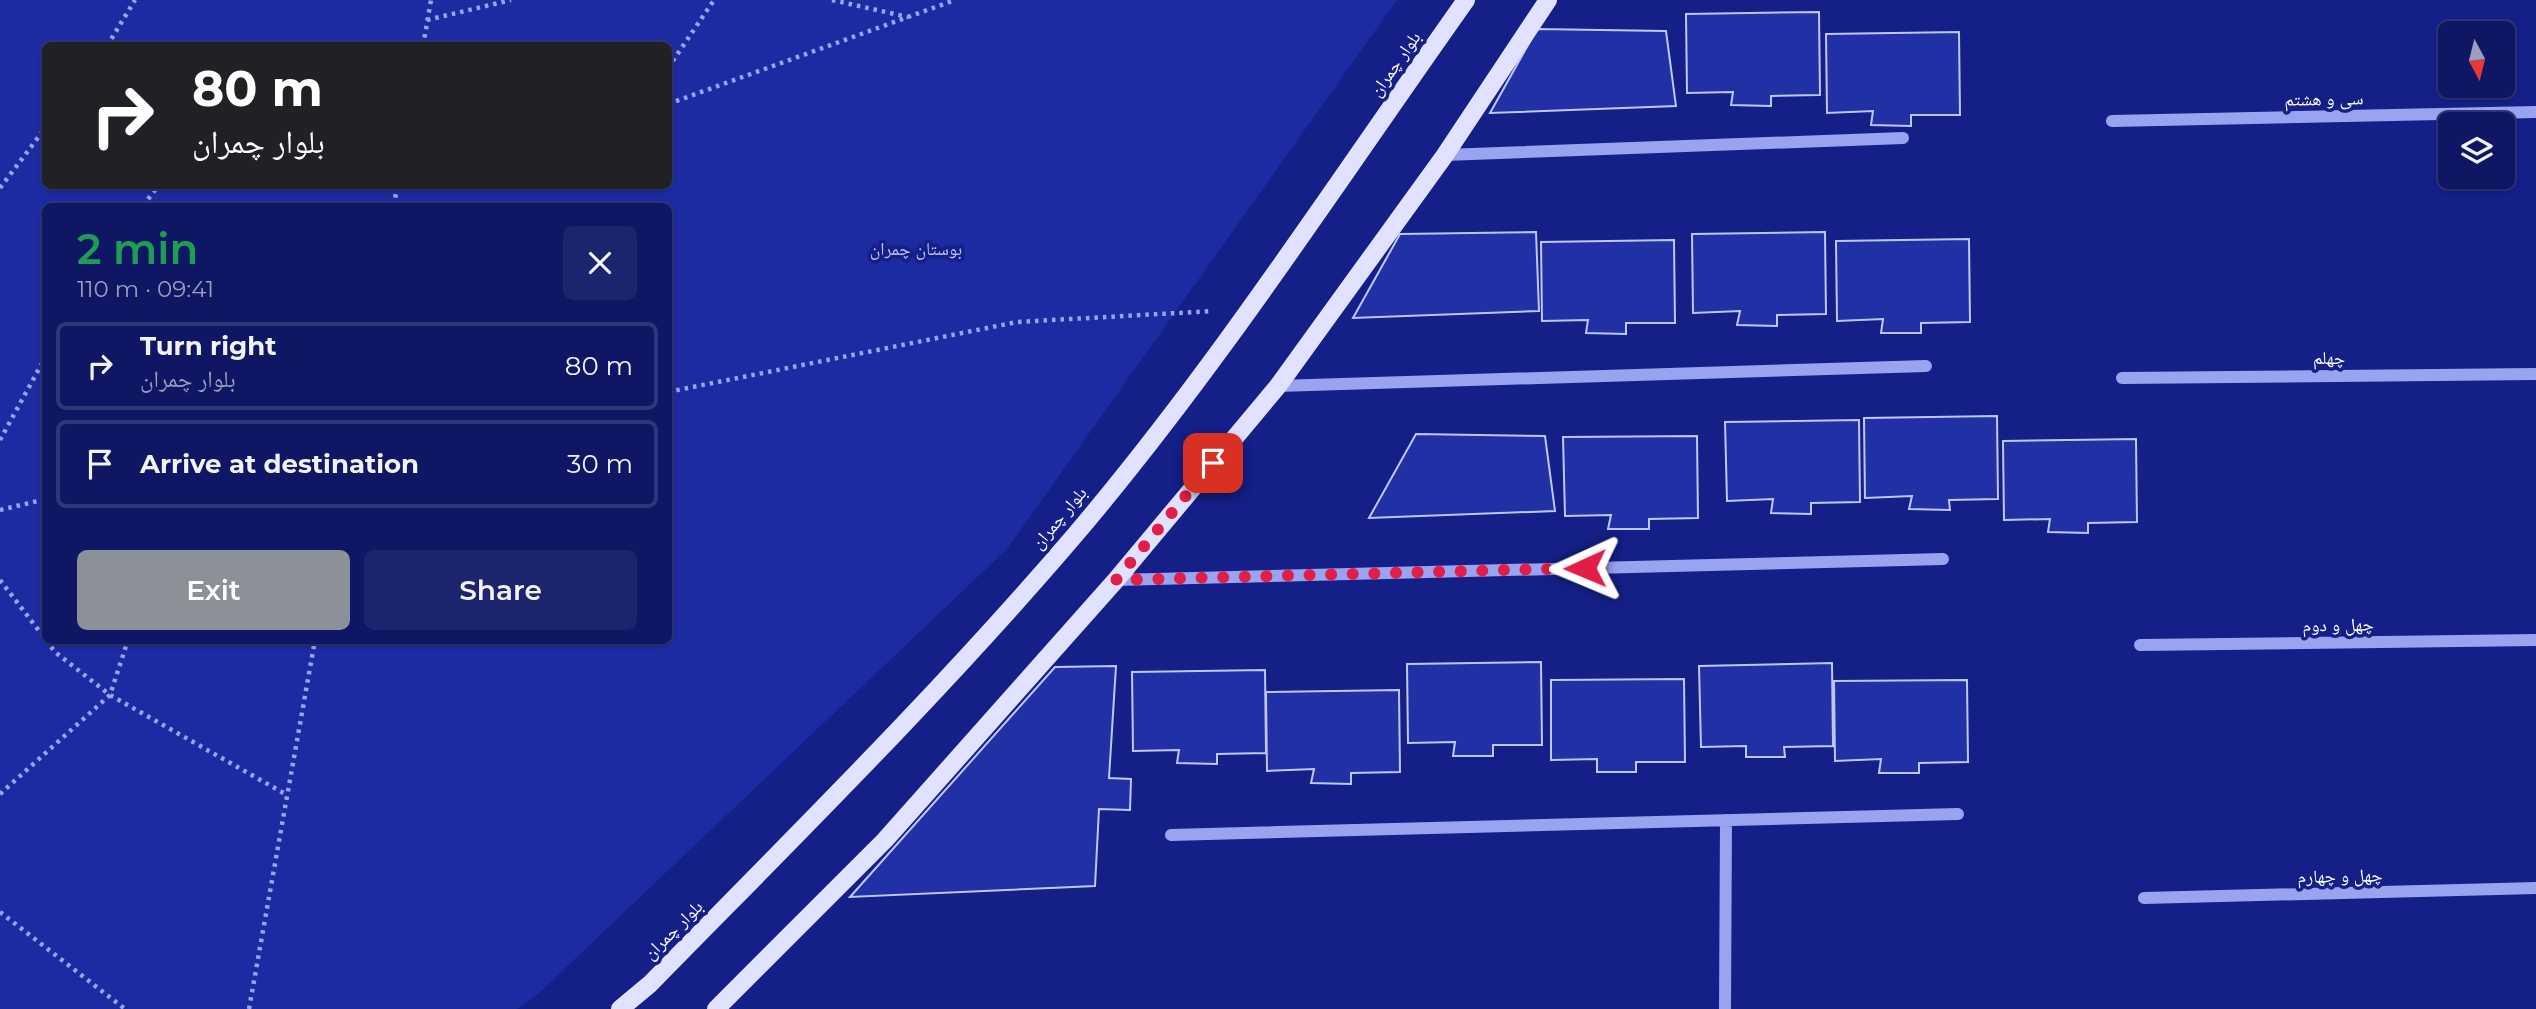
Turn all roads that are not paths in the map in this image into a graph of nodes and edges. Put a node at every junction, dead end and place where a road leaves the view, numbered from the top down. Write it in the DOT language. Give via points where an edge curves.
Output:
graph roads {
  1 [pos="1466,0"];
  2 [pos="1548,0"];
  3 [pos="2536,112"];
  4 [pos="2112,121"];
  5 [pos="1903,138"];
  6 [pos="1444,155"];
  7 [pos="1926,366"];
  8 [pos="2536,374"];
  9 [pos="2122,377"];
  10 [pos="1278,386"];
  11 [pos="1943,559"];
  12 [pos="1116,580"];
  13 [pos="2536,640"];
  14 [pos="2140,645"];
  15 [pos="1958,814"];
  16 [pos="1726,820"];
  17 [pos="1171,835"];
  18 [pos="2536,888"];
  19 [pos="2144,898"];
  20 [pos="620,1009"];
  21 [pos="716,1009"];
  22 [pos="1725,1009"];
  1 -- 20 [label="main road, بلوار چمران" via="1194,384 1076,534 895,734 650,984"];
  2 -- 6 [label="main road"];
  3 -- 4 [label="street, سی و هشتم"];
  5 -- 6 [label="street"];
  6 -- 10 [label="main road"];
  7 -- 10 [label="street"];
  8 -- 9 [label="street, چهلم"];
  10 -- 12 [label="main road"];
  11 -- 12 [label="street"];
  12 -- 21 [label="main road" via="885,840"];
  13 -- 14 [label="street, چهل و دوم"];
  15 -- 16 [label="street"];
  16 -- 17 [label="street"];
  16 -- 22 [label="street"];
  18 -- 19 [label="street, چهل و چهارم"];
}
